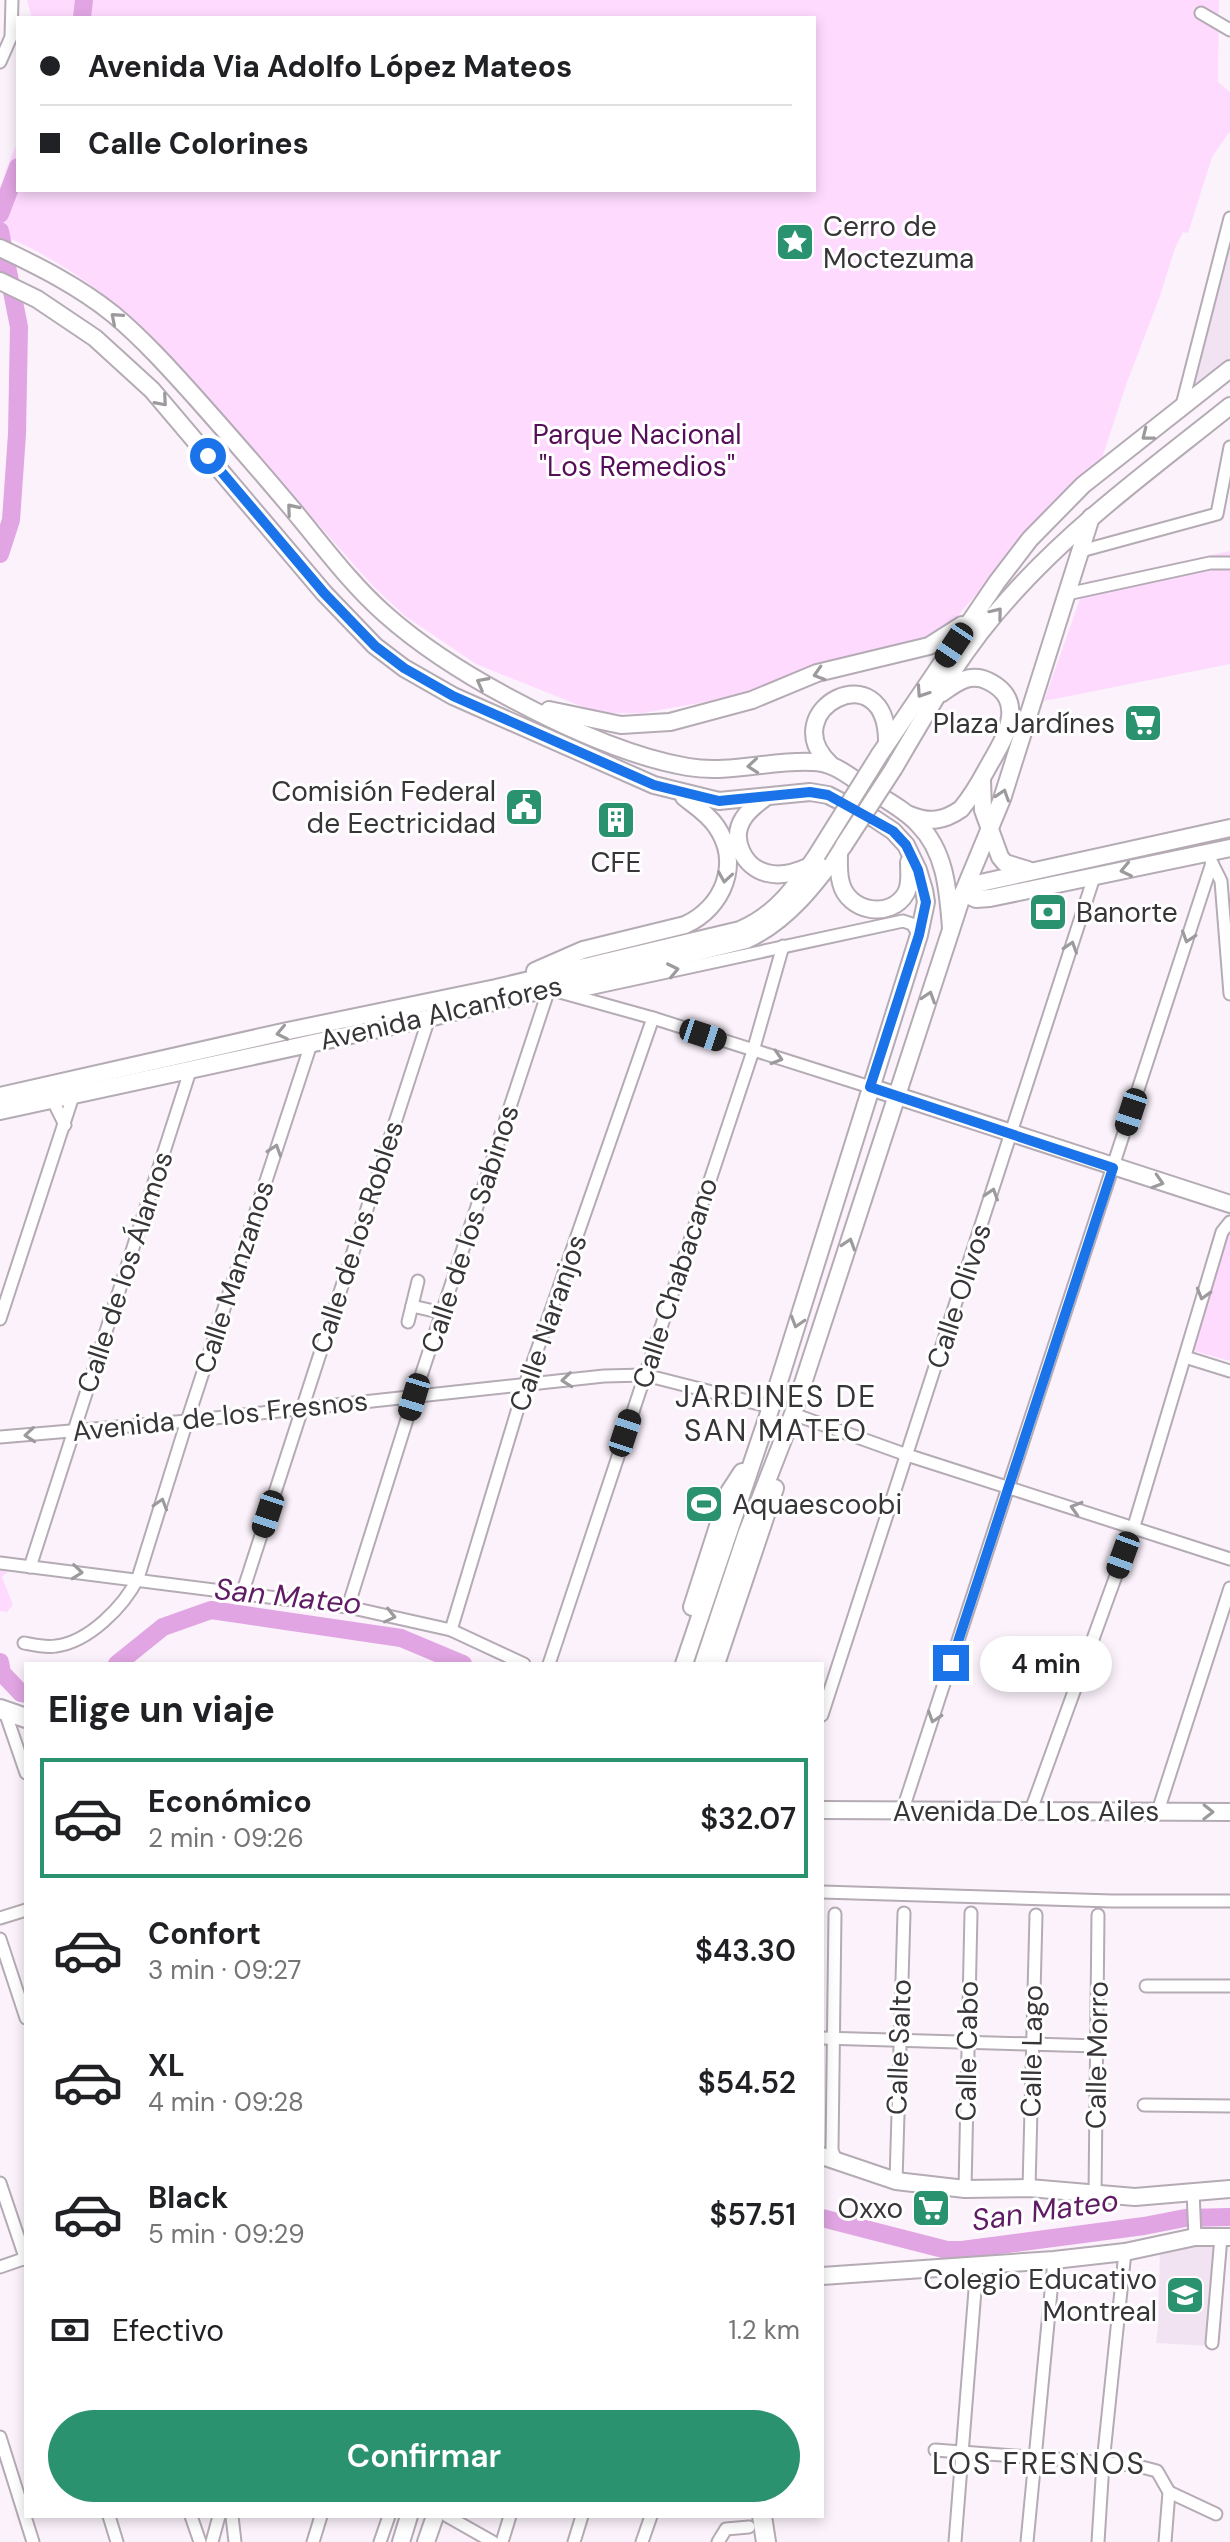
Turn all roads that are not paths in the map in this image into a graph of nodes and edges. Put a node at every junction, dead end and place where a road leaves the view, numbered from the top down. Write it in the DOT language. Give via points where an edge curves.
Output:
graph roads {
  1 [pos="12,0"];
  2 [pos="1201,13"];
  3 [pos="1230,30"];
  4 [pos="0,62"];
  5 [pos="1230,218"];
  6 [pos="0,248"];
  7 [pos="0,281"];
  8 [pos="1230,369"];
  9 [pos="1230,406"];
  10 [pos="1181,409"];
  11 [pos="189,433"];
  12 [pos="1230,447"];
  13 [pos="250,458"];
  14 [pos="1091,517"];
  15 [pos="1081,551"];
  16 [pos="1230,563"];
  17 [pos="1067,594"];
  18 [pos="970,620"];
  19 [pos="934,699"];
  20 [pos="520,703"];
  21 [pos="883,749"];
  22 [pos="830,764"];
  23 [pos="982,778"];
  24 [pos="676,791"];
  25 [pos="766,797"];
  26 [pos="907,814"];
  27 [pos="1230,828"];
  28 [pos="990,831"];
  29 [pos="906,845"];
  30 [pos="841,848"];
  31 [pos="1230,848"];
  32 [pos="940,856"];
  33 [pos="1208,858"];
  34 [pos="813,860"];
  35 [pos="1032,871"];
  36 [pos="1094,877"];
  37 [pos="963,893"];
  38 [pos="951,928"];
  39 [pos="919,935"];
  40 [pos="783,946"];
  41 [pos="496,988"];
  42 [pos="549,989"];
  43 [pos="569,993"];
  44 [pos="1230,994"];
  45 [pos="429,1018"];
  46 [pos="653,1018"];
  47 [pos="324,1025"];
  48 [pos="310,1044"];
  49 [pos="753,1051"];
  50 [pos="191,1068"];
  51 [pos="870,1087"];
  52 [pos="49,1092"];
  53 [pos="74,1093"];
  54 [pos="0,1096"];
  55 [pos="898,1097"];
  56 [pos="0,1111"];
  57 [pos="65,1125"];
  58 [pos="1011,1135"];
  59 [pos="1113,1168"];
  60 [pos="1230,1204"];
  61 [pos="1230,1222"];
  62 [pos="418,1281"];
  63 [pos="412,1306"];
  64 [pos="443,1313"];
  65 [pos="0,1319"];
  66 [pos="408,1322"];
  67 [pos="1185,1357"];
  68 [pos="1230,1371"];
  69 [pos="645,1375"];
  70 [pos="525,1385"];
  71 [pos="414,1397"];
  72 [pos="302,1407"];
  73 [pos="771,1407"];
  74 [pos="797,1415"];
  75 [pos="187,1421"];
  76 [pos="74,1430"];
  77 [pos="0,1437"];
  78 [pos="756,1450"];
  79 [pos="907,1455"];
  80 [pos="1009,1487"];
  81 [pos="1134,1526"];
  82 [pos="1230,1559"];
  83 [pos="0,1563"];
  84 [pos="30,1567"];
  85 [pos="138,1578"];
  86 [pos="1230,1588"];
  87 [pos="242,1594"];
  88 [pos="348,1607"];
  89 [pos="451,1630"];
  90 [pos="24,1643"];
  91 [pos="520,1662"];
  92 [pos="550,1662"];
  93 [pos="674,1662"];
  94 [pos="685,1662"];
  95 [pos="704,1662"];
  96 [pos="717,1662"];
  97 [pos="824,1709"];
  98 [pos="3,1711"];
  99 [pos="24,1717"];
  100 [pos="24,1768"];
  101 [pos="903,1809"];
  102 [pos="824,1810"];
  103 [pos="1031,1810"];
  104 [pos="1158,1811"];
  105 [pos="1230,1812"];
  106 [pos="824,1892"];
  107 [pos="1230,1901"];
  108 [pos="24,1911"];
  109 [pos="904,1913"];
  110 [pos="971,1913"];
  111 [pos="835,1914"];
  112 [pos="1036,1915"];
  113 [pos="1098,1915"];
  114 [pos="0,1918"];
  115 [pos="0,1939"];
  116 [pos="1146,1986"];
  117 [pos="1230,1986"];
  118 [pos="24,2012"];
  119 [pos="827,2038"];
  120 [pos="899,2042"];
  121 [pos="966,2043"];
  122 [pos="1032,2043"];
  123 [pos="1098,2046"];
  124 [pos="1144,2105"];
  125 [pos="1230,2106"];
  126 [pos="829,2158"];
  127 [pos="896,2181"];
  128 [pos="0,2183"];
  129 [pos="1029,2188"];
  130 [pos="965,2189"];
  131 [pos="1230,2189"];
  132 [pos="1095,2195"];
  133 [pos="1193,2197"];
  134 [pos="1195,2232"];
  135 [pos="1226,2237"];
  136 [pos="1125,2252"];
  137 [pos="24,2253"];
  138 [pos="24,2260"];
  139 [pos="1054,2260"];
  140 [pos="977,2265"];
  141 [pos="0,2267"];
  142 [pos="824,2276"];
  143 [pos="1212,2343"];
  144 [pos="0,2437"];
  145 [pos="935,2450"];
  146 [pos="962,2453"];
  147 [pos="1034,2457"];
  148 [pos="1103,2463"];
  149 [pos="1169,2492"];
  150 [pos="24,2513"];
  151 [pos="1216,2514"];
  152 [pos="25,2518"];
  153 [pos="110,2518"];
  154 [pos="192,2518"];
  155 [pos="218,2518"];
  156 [pos="232,2518"];
  157 [pos="320,2518"];
  158 [pos="388,2518"];
  159 [pos="408,2518"];
  160 [pos="434,2518"];
  161 [pos="444,2518"];
  162 [pos="449,2518"];
  163 [pos="509,2518"];
  164 [pos="581,2518"];
  165 [pos="650,2518"];
  166 [pos="756,2521"];
  167 [pos="33,2542"];
  168 [pos="117,2542"];
  169 [pos="200,2542"];
  170 [pos="212,2542"];
  171 [pos="235,2542"];
  172 [pos="313,2542"];
  173 [pos="380,2542"];
  174 [pos="401,2542"];
  175 [pos="426,2542"];
  176 [pos="435,2542"];
  177 [pos="493,2542"];
  178 [pos="502,2542"];
  179 [pos="574,2542"];
  180 [pos="642,2542"];
  181 [pos="718,2542"];
  182 [pos="766,2542"];
  183 [pos="955,2542"];
  184 [pos="1027,2542"];
  185 [pos="1098,2542"];
  186 [pos="1165,2542"];
  1 -- 4 [label="street" via="11,37"];
  2 -- 3 [label="street"];
  5 -- 10 [label="street"];
  13 -- 6 [label="main road, one-way" via="113,314 46,270"];
  7 -- 11 [label="main road, one-way" via="95,338"];
  8 -- 10 [label="main road, Avenida Alcanfores"];
  9 -- 14 [label="main road, Avenida Alcanfores"];
  10 -- 18 [label="main road, Avenida Alcanfores, one-way" via="1083,485 1030,539"];
  11 -- 13 [label="main road" via="230,468"];
  11 -- 24 [label="main road" via="324,593 404,668 453,696"];
  12 -- 15 [label="street" via="1217,514"];
  20 -- 13 [label="main road, one-way" via="467,675 383,613"];
  14 -- 15 [label="main road"];
  19 -- 14 [label="main road, Avenida Alcanfores, one-way" via="1008,599"];
  15 -- 17 [label="main road"];
  16 -- 17 [label="street"];
  28 -- 17 [label="main road, one-way"];
  18 -- 20 [label="main road, one-way" via="929,646 817,673 752,700 670,722 621,725"];
  18 -- 21 [label="main road, Avenida Alcanfores, one-way"];
  19 -- 23 [label="main road" via="959,681 980,678 1002,690 1010,723"];
  19 -- 30 [label="main road, Avenida Alcanfores, bridge"];
  22 -- 20 [label="main road, one-way" via="690,767 587,735"];
  21 -- 22 [label="main road" via="883,713 856,694 843,695 820,712 815,725 815,741"];
  21 -- 34 [label="main road, Avenida Alcanfores, bridge"];
  22 -- 26 [label="main road"];
  23 -- 26 [label="main road" via="951,816 931,821"];
  23 -- 28 [label="main road" via="981,799"];
  24 -- 25 [label="main road" via="719,801"];
  24 -- 41 [label="main road, one-way" via="704,812 723,840 726,874 717,901 685,925 583,950"];
  25 -- 29 [label="main road" via="828,795 875,819"];
  25 -- 34 [label="main road" via="741,820 738,845 743,856 756,869 781,875"];
  26 -- 32 [label="main road"];
  27 -- 35 [label="main road"];
  28 -- 35 [label="main road" via="1005,863"];
  28 -- 37 [label="main road"];
  29 -- 30 [label="main road" via="910,883 897,904 886,910 860,905 848,896 841,885"];
  29 -- 39 [label="main road" via="926,902"];
  30 -- 42 [label="main road, Avenida Alcanfores" via="766,931"];
  31 -- 33 [label="main road"];
  32 -- 37 [label="main road"];
  32 -- 38 [label="main road"];
  33 -- 36 [label="main road, one-way"];
  33 -- 44 [label="street" via="1221,881"];
  33 -- 59 [label="street, one-way"];
  34 -- 41 [label="main road, Avenida Alcanfores" via="775,910 740,930"];
  35 -- 37 [label="main road" via="976,884"];
  36 -- 37 [label="main road" via="990,898"];
  58 -- 36 [label="street, Calle Olivos, one-way"];
  37 -- 38 [label="main road"];
  55 -- 38 [label="main road, one-way"];
  39 -- 40 [label="street, Avenida Alcanfores" via="903,921"];
  39 -- 51 [label="main road"];
  43 -- 40 [label="street, Avenida Alcanfores, one-way"];
  40 -- 49 [label="street, Calle Chabacano"];
  41 -- 47 [label="main road, Avenida Alcanfores"];
  42 -- 43 [label="street"];
  42 -- 45 [label="main road, Avenida Alcanfores"];
  42 -- 64 [label="street, Calle de los Sabinos"];
  43 -- 46 [label="street"];
  45 -- 48 [label="main road, Avenida Alcanfores"];
  45 -- 72 [label="street, Calle de los Robles"];
  46 -- 49 [label="street"];
  46 -- 70 [label="street, Calle Naranjos"];
  47 -- 48 [label="street, Calle Manzanos"];
  47 -- 52 [label="main road, Avenida Alcanfores, one-way"];
  48 -- 50 [label="main road, Avenida Alcanfores"];
  75 -- 48 [label="street, Calle Manzanos, one-way"];
  49 -- 51 [label="street, one-way"];
  49 -- 69 [label="street, Calle Chabacano"];
  50 -- 53 [label="main road, Avenida Alcanfores"];
  50 -- 76 [label="street, Calle de los Álamos"];
  51 -- 55 [label="main road"];
  51 -- 73 [label="main road, one-way"];
  52 -- 53 [label="main road, Avenida Alcanfores"];
  52 -- 54 [label="main road, Avenida Alcanfores"];
  52 -- 56 [label="main road, Avenida Alcanfores"];
  52 -- 57 [label="street"];
  53 -- 57 [label="street"];
  55 -- 58 [label="main road"];
  74 -- 55 [label="main road, one-way"];
  57 -- 65 [label="street"];
  58 -- 59 [label="main road"];
  79 -- 58 [label="street, Calle Olivos, one-way"];
  59 -- 60 [label="main road, one-way"];
  59 -- 80 [label="street"];
  61 -- 67 [label="street, one-way" via="1222,1232"];
  62 -- 63 [label="street"];
  63 -- 64 [label="street"];
  63 -- 66 [label="street"];
  64 -- 71 [label="street, Calle de los Sabinos"];
  67 -- 68 [label="street"];
  67 -- 81 [label="street"];
  69 -- 70 [label="street, Avenida de los Fresnos, one-way"];
  69 -- 73 [label="street, Avenida de los Fresnos"];
  69 -- 92 [label="street, Calle Chabacano"];
  70 -- 71 [label="street, Avenida de los Fresnos"];
  70 -- 89 [label="street, Calle Naranjos"];
  71 -- 72 [label="street, Avenida de los Fresnos"];
  71 -- 88 [label="street, Calle de los Sabinos"];
  72 -- 75 [label="street, Avenida de los Fresnos"];
  72 -- 87 [label="street, Calle de los Robles"];
  73 -- 78 [label="main road"];
  74 -- 79 [label="street"];
  74 -- 95 [label="main road" via="746,1535"];
  74 -- 96 [label="main road"];
  75 -- 76 [label="street, Avenida de los Fresnos"];
  85 -- 75 [label="street, Calle Manzanos, one-way"];
  76 -- 77 [label="street, Avenida de los Fresnos, one-way"];
  76 -- 84 [label="street, Calle de los Álamos"];
  78 -- 93 [label="main road" via="729,1492"];
  78 -- 94 [label="main road"];
  79 -- 80 [label="street"];
  79 -- 97 [label="street, Calle Olivos"];
  81 -- 80 [label="street, one-way"];
  80 -- 101 [label="street, one-way"];
  81 -- 82 [label="street"];
  81 -- 103 [label="street"];
  83 -- 84 [label="street"];
  84 -- 85 [label="street, one-way"];
  85 -- 87 [label="street"];
  85 -- 90 [label="street, Calle Manzanos" via="118,1610 81,1637 53,1647"];
  86 -- 104 [label="street"];
  87 -- 88 [label="street"];
  88 -- 89 [label="street, one-way"];
  89 -- 91 [label="street"];
  98 -- 99 [label="main road"];
  98 -- 100 [label="street"];
  101 -- 102 [label="main road, Avenida De Los Ailes"];
  101 -- 103 [label="main road, Avenida De Los Ailes"];
  103 -- 104 [label="main road, Avenida De Los Ailes"];
  104 -- 105 [label="main road, Avenida De Los Ailes, one-way"];
  106 -- 107 [label="street"];
  108 -- 114 [label="street"];
  109 -- 120 [label="street, Calle Salto"];
  110 -- 121 [label="street, Calle Cabo"];
  111 -- 119 [label="street"];
  112 -- 122 [label="street, Calle Lago"];
  113 -- 123 [label="street, Calle Morro"];
  115 -- 118 [label="street"];
  116 -- 117 [label="street"];
  119 -- 120 [label="street"];
  119 -- 126 [label="street"];
  120 -- 121 [label="street"];
  120 -- 127 [label="street, Calle Salto"];
  121 -- 122 [label="street"];
  121 -- 130 [label="street, Calle Cabo"];
  122 -- 123 [label="street"];
  122 -- 129 [label="street, Calle Lago"];
  123 -- 132 [label="street, Calle Morro"];
  124 -- 125 [label="street"];
  126 -- 127 [label="main road"];
  127 -- 130 [label="main road"];
  128 -- 137 [label="street"];
  129 -- 130 [label="main road"];
  129 -- 132 [label="main road"];
  131 -- 133 [label="main road"];
  132 -- 133 [label="main road"];
  133 -- 134 [label="street"];
  134 -- 135 [label="main road"];
  134 -- 136 [label="main road"];
  135 -- 143 [label="street"];
  136 -- 139 [label="main road"];
  136 -- 148 [label="street"];
  138 -- 141 [label="street"];
  139 -- 140 [label="main road"];
  139 -- 147 [label="street"];
  140 -- 142 [label="main road"];
  140 -- 146 [label="street"];
  144 -- 150 [label="street"];
  145 -- 146 [label="street"];
  146 -- 147 [label="street"];
  146 -- 183 [label="street"];
  147 -- 148 [label="street"];
  147 -- 184 [label="street"];
  148 -- 149 [label="street" via="1157,2471"];
  148 -- 185 [label="street"];
  149 -- 151 [label="street"];
  149 -- 186 [label="street"];
  152 -- 167 [label="street"];
  153 -- 168 [label="street"];
  154 -- 169 [label="street"];
  155 -- 170 [label="street"];
  156 -- 171 [label="street"];
  157 -- 172 [label="street"];
  158 -- 173 [label="street"];
  159 -- 174 [label="main road"];
  160 -- 175 [label="main road"];
  161 -- 176 [label="street"];
  162 -- 177 [label="street"];
  163 -- 178 [label="street"];
  164 -- 179 [label="street"];
  165 -- 180 [label="street"];
  166 -- 181 [label="street" via="724,2524"];
  166 -- 182 [label="main road"];
}
